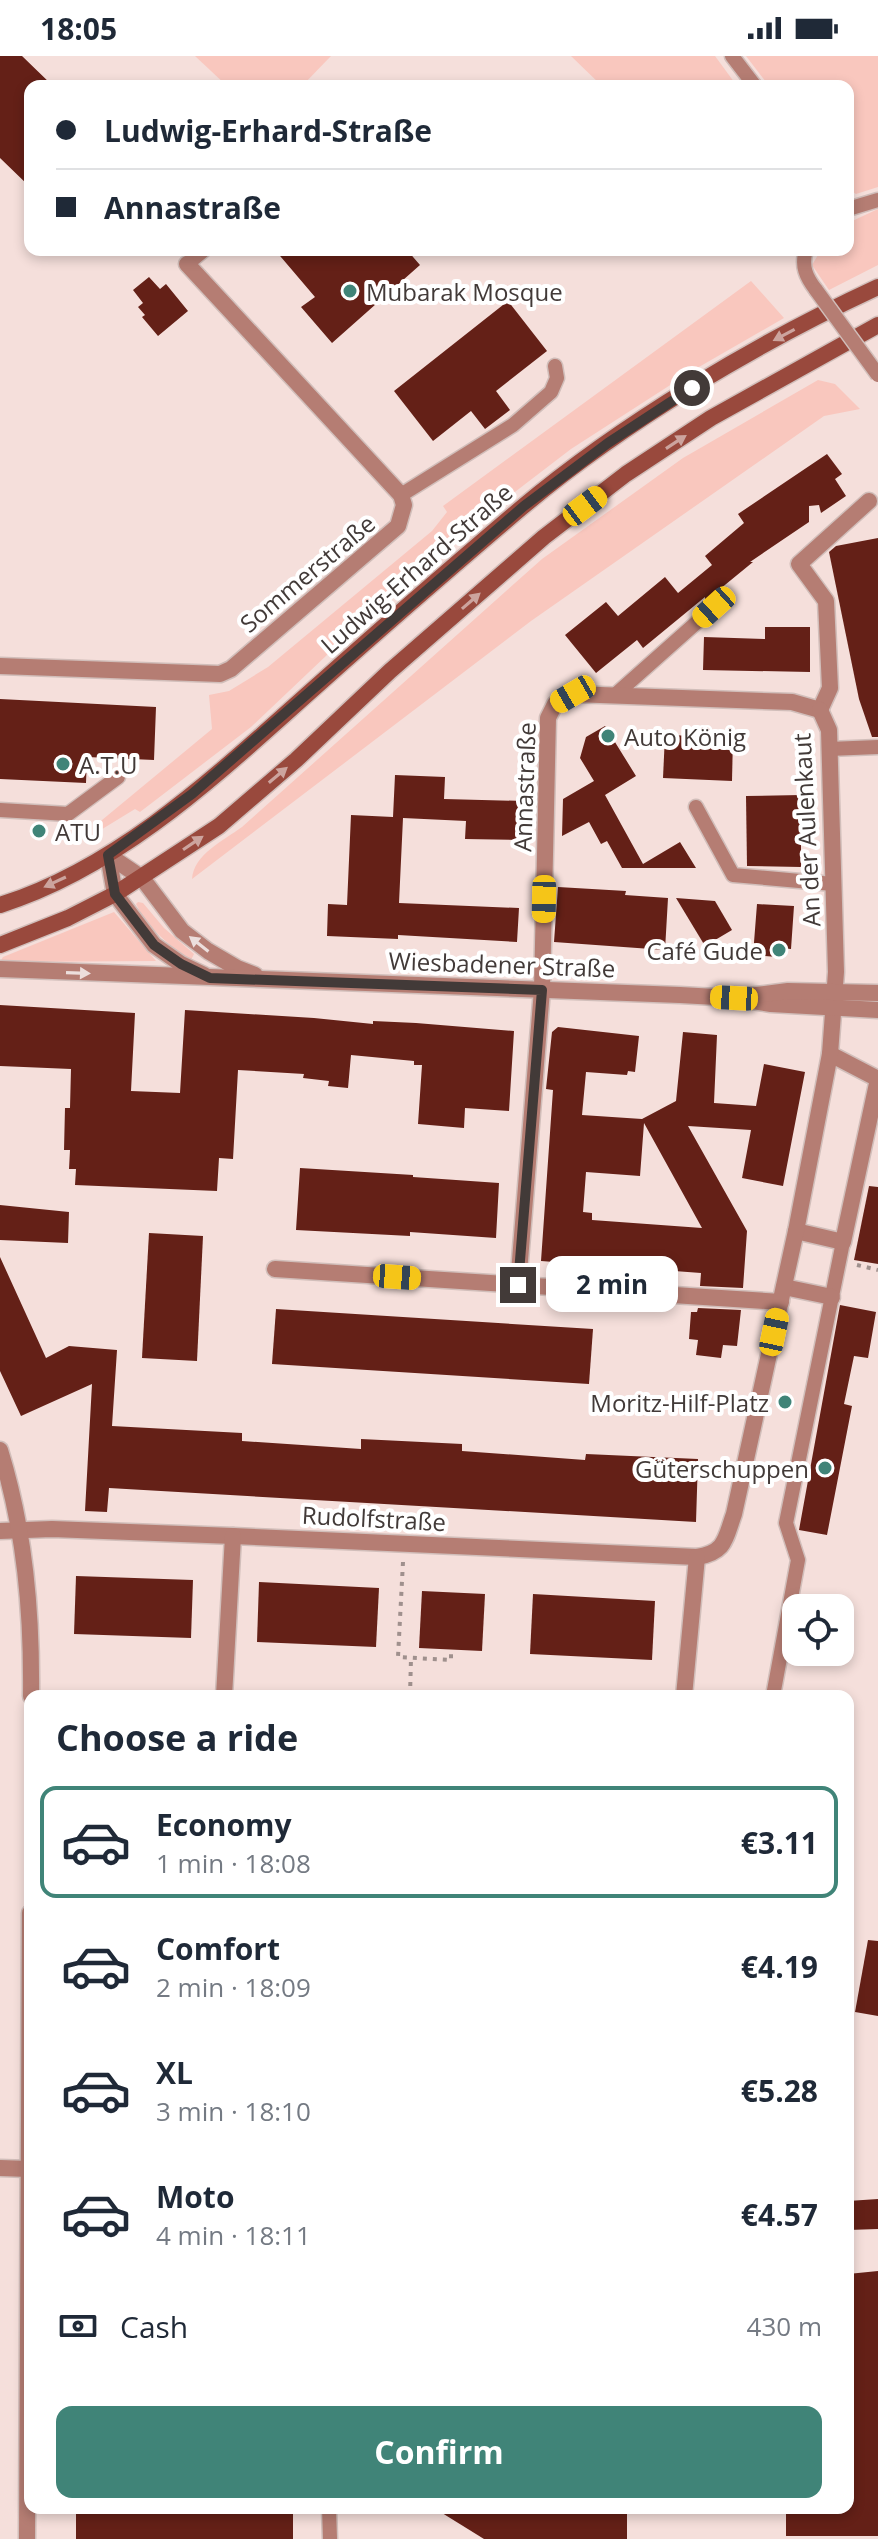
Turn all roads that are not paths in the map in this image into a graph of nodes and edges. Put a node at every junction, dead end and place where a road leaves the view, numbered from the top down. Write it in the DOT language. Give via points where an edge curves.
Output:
graph roads {
  1 [pos="732,56"];
  2 [pos="750,80"];
  3 [pos="878,200"];
  4 [pos="854,207"];
  5 [pos="197,256"];
  6 [pos="805,256"];
  7 [pos="187,264"];
  8 [pos="878,287"];
  9 [pos="878,325"];
  10 [pos="555,366"];
  11 [pos="878,375"];
  12 [pos="401,495"];
  13 [pos="869,501"];
  14 [pos="714,607"];
  15 [pos="0,666"];
  16 [pos="615,695"];
  17 [pos="820,710"];
  18 [pos="878,747"];
  19 [pos="829,749"];
  20 [pos="118,777"];
  21 [pos="696,807"];
  22 [pos="0,810"];
  23 [pos="108,855"];
  24 [pos="142,878"];
  25 [pos="833,884"];
  26 [pos="115,894"];
  27 [pos="0,905"];
  28 [pos="0,945"];
  29 [pos="0,969"];
  30 [pos="210,978"];
  31 [pos="268,979"];
  32 [pos="542,990"];
  33 [pos="878,993"];
  34 [pos="834,1000"];
  35 [pos="878,1010"];
  36 [pos="830,1054"];
  37 [pos="796,1231"];
  38 [pos="843,1242"];
  39 [pos="275,1269"];
  40 [pos="518,1285"];
  41 [pos="782,1295"];
  42 [pos="832,1297"];
  43 [pos="0,1450"];
  44 [pos="20,1530"];
  45 [pos="0,1531"];
  46 [pos="233,1536"];
  47 [pos="723,1546"];
  48 [pos="697,1557"];
  49 [pos="31,1690"];
  50 [pos="224,1690"];
  51 [pos="685,1690"];
  52 [pos="774,1690"];
  53 [pos="0,2168"];
  54 [pos="24,2169"];
  55 [pos="27,2514"];
  56 [pos="329,2514"];
  57 [pos="27,2539"];
  58 [pos="330,2539"];
  1 -- 2 [label="lane"];
  3 -- 4 [label="lane"];
  5 -- 7 [label="lane"];
  6 -- 11 [label="lane, bridge" via="807,278"];
  7 -- 12 [label="street"];
  8 -- 23 [label="main road, Ludwig-Erhard-Straße, one-way" via="769,343 608,443 524,506 192,794"];
  24 -- 9 [label="main road, one-way" via="219,826 544,537 626,474 711,418"];
  10 -- 12 [label="lane" via="551,392 513,425"];
  12 -- 15 [label="street, Sommerstraße" via="402,517 391,534 220,674"];
  13 -- 17 [label="street, An der Aulenkaut" via="799,564 826,601 830,688"];
  14 -- 16 [label="lane"];
  16 -- 17 [label="street, Annastraße" via="792,702"];
  16 -- 32 [label="street, Annastraße" via="573,694 555,704 548,718"];
  17 -- 19 [label="street, An der Aulenkaut" via="829,730"];
  18 -- 19 [label="lane"];
  19 -- 25 [label="street, An der Aulenkaut"];
  20 -- 22 [label="lane" via="68,814"];
  21 -- 25 [label="lane" via="733,875"];
  23 -- 24 [label="street, Wiesbadener Straße"];
  23 -- 26 [label="street, Wiesbadener Straße"];
  23 -- 27 [label="main road, Ludwig-Erhard-Straße, one-way"];
  24 -- 26 [label="main road"];
  31 -- 24 [label="street, Wiesbadener Straße, one-way" via="237,968 182,931"];
  25 -- 34 [label="street, An der Aulenkaut"];
  26 -- 28 [label="main road"];
  26 -- 30 [label="street, Wiesbadener Straße" via="154,945"];
  29 -- 30 [label="street, one-way"];
  30 -- 31 [label="street, Wiesbadener Straße"];
  31 -- 32 [label="street, Wiesbadener Straße"];
  32 -- 34 [label="street, Wiesbadener Straße" via="734,998 768,992"];
  32 -- 40 [label="street, Annastraße"];
  33 -- 34 [label="street, Wiesbadener Straße"];
  34 -- 35 [label="street, Wiesbadener Straße"];
  34 -- 36 [label="street, An der Aulenkaut"];
  36 -- 37 [label="street, An der Aulenkaut"];
  36 -- 38 [label="street" via="878,1079"];
  37 -- 38 [label="street"];
  37 -- 41 [label="street, An der Aulenkaut"];
  38 -- 42 [label="lane"];
  39 -- 40 [label="street"];
  40 -- 41 [label="street"];
  41 -- 42 [label="street"];
  41 -- 47 [label="street, An der Aulenkaut"];
  42 -- 52 [label="lane" via="786,1523 798,1560"];
  43 -- 44 [label="street"];
  44 -- 45 [label="street, Rudolfstraße"];
  44 -- 46 [label="street, Rudolfstraße"];
  44 -- 49 [label="street"];
  46 -- 48 [label="street, Rudolfstraße"];
  46 -- 50 [label="street"];
  47 -- 48 [label="street, Rudolfstraße"];
  48 -- 51 [label="street"];
  53 -- 54 [label="street"];
  55 -- 57 [label="street"];
  56 -- 58 [label="lane"];
}
